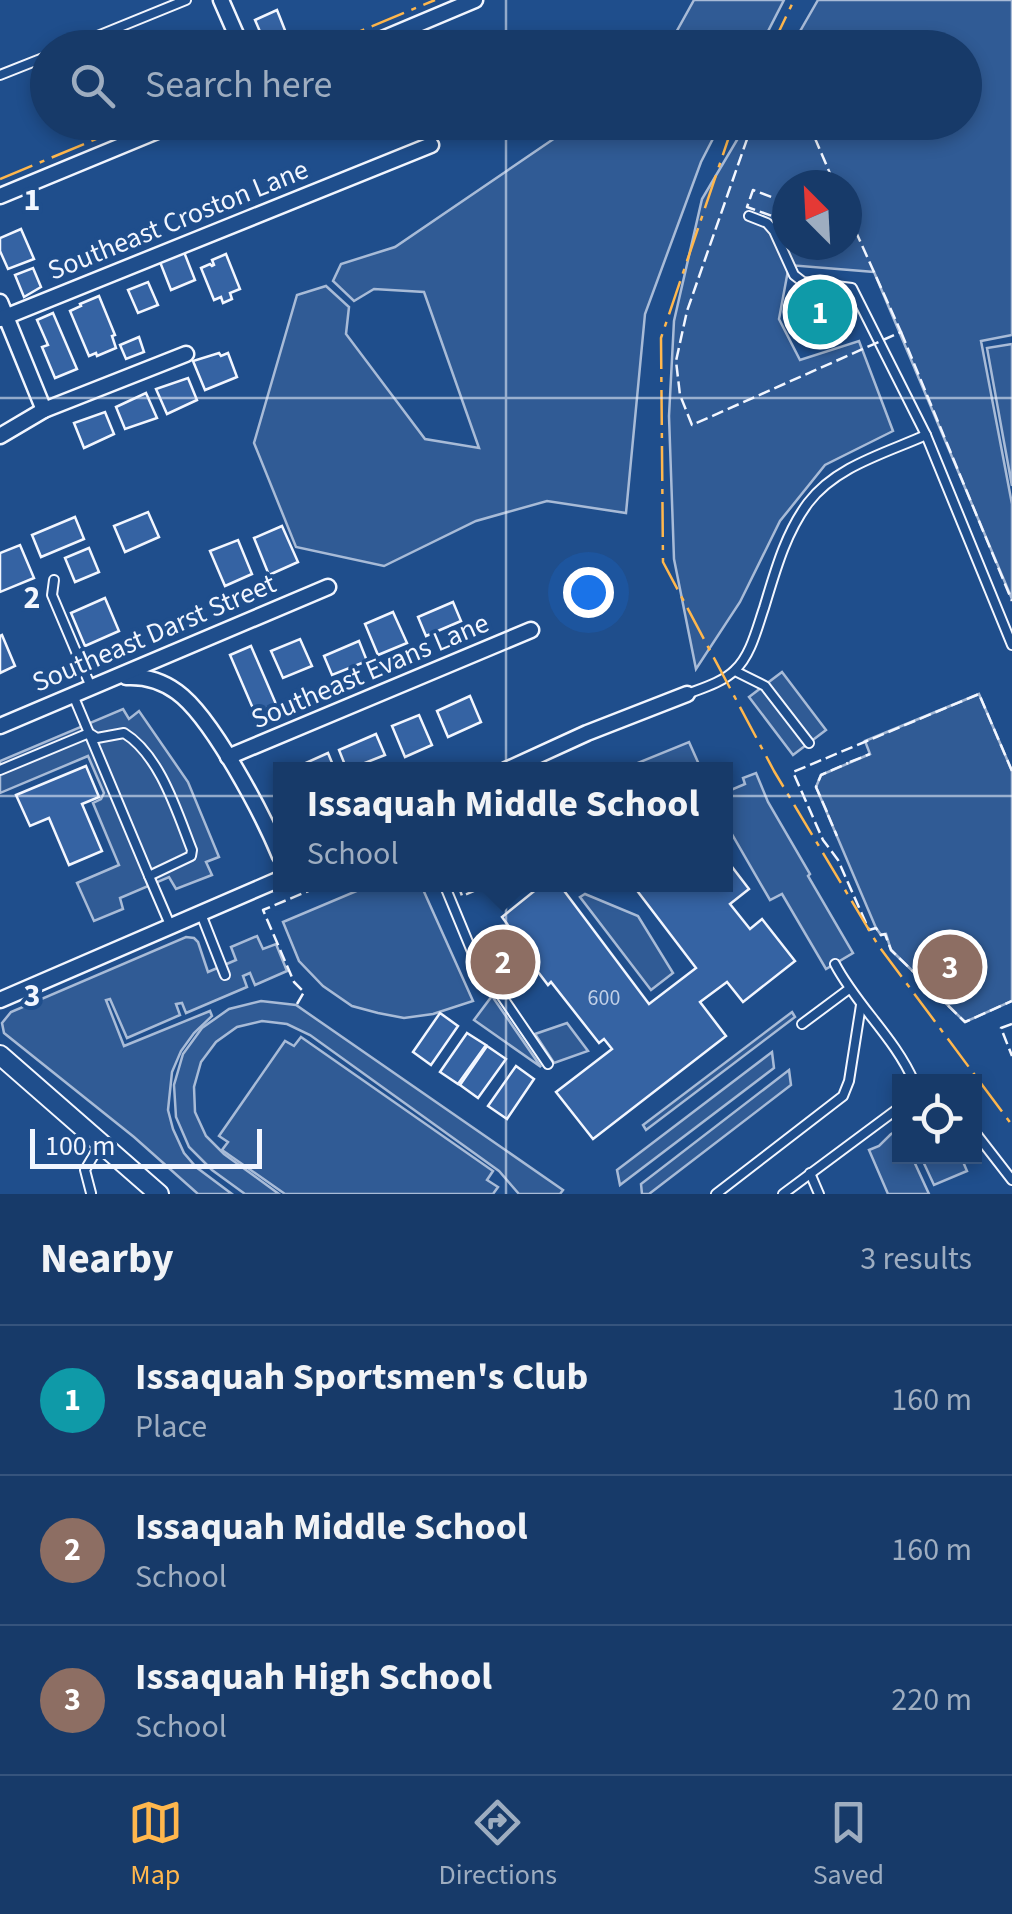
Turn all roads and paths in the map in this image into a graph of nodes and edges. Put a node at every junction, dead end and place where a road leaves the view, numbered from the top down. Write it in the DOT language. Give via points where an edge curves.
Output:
graph roads {
  1 [pos="186,0"];
  2 [pos="221,0"];
  3 [pos="475,0"];
  4 [pos="112,30"];
  5 [pos="234,30"];
  6 [pos="404,30"];
  7 [pos="30,63"];
  8 [pos="0,75"];
  9 [pos="135,140"];
  10 [pos="431,145"];
  11 [pos="0,196"];
  12 [pos="749,216"];
  13 [pos="2,312"];
  14 [pos="186,354"];
  15 [pos="44,410"];
  16 [pos="0,436"];
  17 [pos="926,436"];
  18 [pos="54,580"];
  19 [pos="328,587"];
  20 [pos="998,610"];
  21 [pos="1012,616"];
  22 [pos="531,630"];
  23 [pos="1012,645"];
  24 [pos="735,670"];
  25 [pos="106,682"];
  26 [pos="90,688"];
  27 [pos="688,694"];
  28 [pos="73,695"];
  29 [pos="0,726"];
  30 [pos="89,733"];
  31 [pos="809,743"];
  32 [pos="228,757"];
  33 [pos="526,762"];
  34 [pos="0,770"];
  35 [pos="273,842"];
  36 [pos="150,876"];
  37 [pos="273,882"];
  38 [pos="447,892"];
  39 [pos="201,914"];
  40 [pos="171,927"];
  41 [pos="835,964"];
  42 [pos="225,975"];
  43 [pos="848,989"];
  44 [pos="0,1000"];
  45 [pos="861,1005"];
  46 [pos="802,1024"];
  47 [pos="0,1056"];
  48 [pos="548,1064"];
  49 [pos="911,1074"];
  50 [pos="892,1115"];
  51 [pos="982,1141"];
  52 [pos="100,1143"];
  53 [pos="848,1145"];
  54 [pos="852,1155"];
  55 [pos="810,1173"];
  56 [pos="1012,1180"];
  57 [pos="91,1193"];
  58 [pos="159,1194"];
  59 [pos="716,1194"];
  60 [pos="783,1194"];
  61 [pos="820,1194"];
  1 -- 4 [label="lane"];
  2 -- 5 [label="street"];
  3 -- 6 [label="street"];
  7 -- 8 [label="lane"];
  9 -- 11 [label="street"];
  10 -- 13 [label="street, Southeast Croston Lane"];
  12 -- 17 [label="lane" via="774,231 794,276 852,288"];
  13 -- 15 [label="street"];
  14 -- 15 [label="street"];
  15 -- 16 [label="street"];
  17 -- 20 [label="lane"];
  17 -- 24 [label="lane" via="836,476 808,503"];
  18 -- 26 [label="lane" via="52,594"];
  19 -- 25 [label="street, Southeast Darst Street"];
  20 -- 21 [label="lane"];
  20 -- 23 [label="lane"];
  22 -- 32 [label="street, Southeast Evans Lane"];
  24 -- 27 [label="lane"];
  24 -- 31 [label="lane" via="764,686"];
  25 -- 26 [label="street, Southeast Darst Street"];
  25 -- 32 [label="street" via="138,676 175,690"];
  26 -- 28 [label="street, Southeast Darst Street"];
  27 -- 33 [label="street"];
  28 -- 29 [label="street, Southeast Darst Street"];
  28 -- 30 [label="lane"];
  30 -- 34 [label="lane"];
  30 -- 36 [label="lane"];
  30 -- 36 [label="lane" via="124,734 137,742 168,788 191,856"];
  32 -- 35 [label="street"];
  36 -- 40 [label="lane"];
  37 -- 39 [label="street"];
  38 -- 48 [label="lane" via="473,954"];
  39 -- 40 [label="street"];
  39 -- 42 [label="lane"];
  40 -- 44 [label="street"];
  41 -- 43 [label="lane"];
  43 -- 45 [label="lane"];
  43 -- 46 [label="lane"];
  45 -- 49 [label="lane"];
  45 -- 59 [label="lane" via="842,1096"];
  47 -- 52 [label="street"];
  50 -- 53 [label="lane"];
  51 -- 56 [label="lane"];
  52 -- 57 [label="lane" via="85,1170"];
  52 -- 58 [label="street"];
  53 -- 54 [label="lane"];
  53 -- 55 [label="lane"];
  55 -- 60 [label="lane"];
  55 -- 61 [label="lane"];
}
